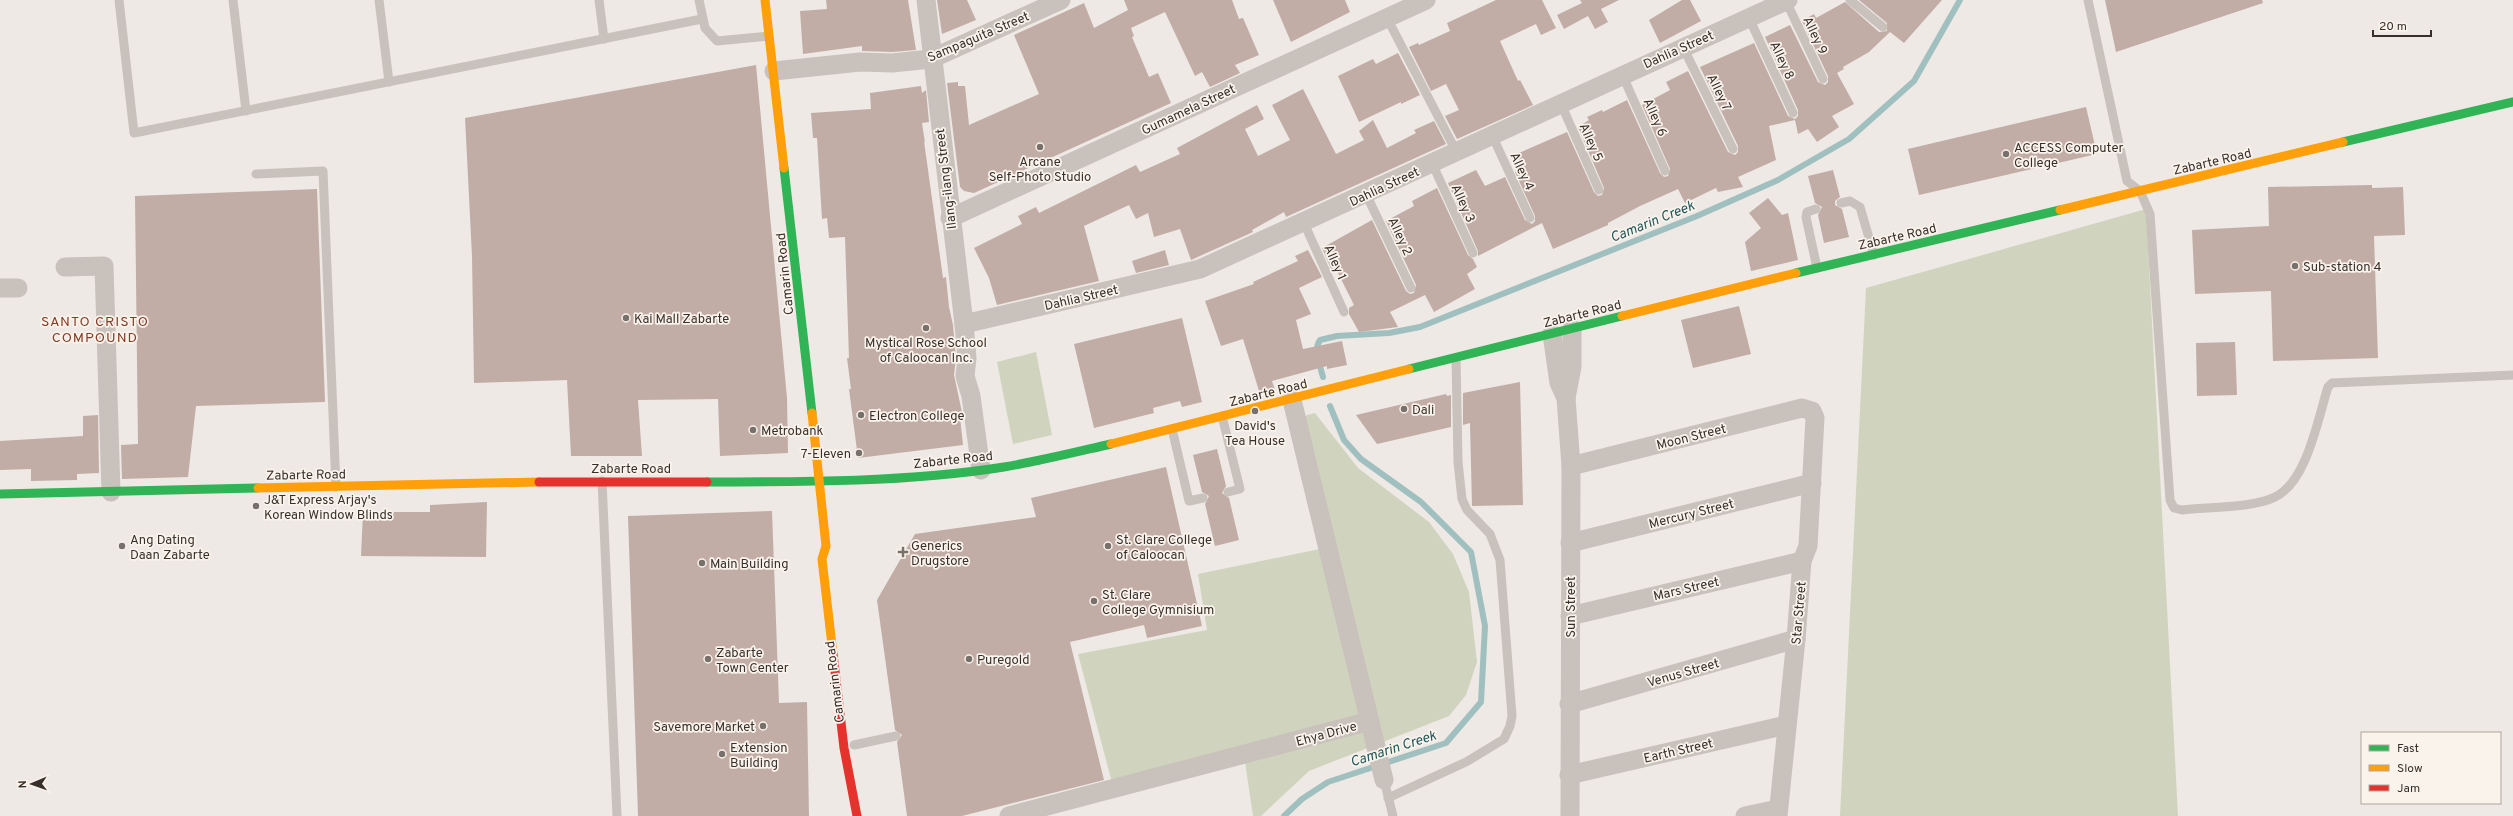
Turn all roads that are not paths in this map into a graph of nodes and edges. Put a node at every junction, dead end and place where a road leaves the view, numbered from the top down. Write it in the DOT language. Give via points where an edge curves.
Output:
graph roads {
  1 [pos="119,0"];
  2 [pos="233,0"];
  3 [pos="380,0"];
  4 [pos="599,0"];
  5 [pos="699,0"];
  6 [pos="765,0"];
  7 [pos="926,0"];
  8 [pos="1061,0"];
  9 [pos="1426,0"];
  10 [pos="1787,0"];
  11 [pos="1850,0"];
  12 [pos="2088,0"];
  13 [pos="1387,18"];
  14 [pos="1749,18"];
  15 [pos="702,19"];
  16 [pos="1883,27"];
  17 [pos="769,36"];
  18 [pos="604,39"];
  19 [pos="1683,47"];
  20 [pos="931,59"];
  21 [pos="1622,74"];
  22 [pos="775,77"];
  23 [pos="1823,79"];
  24 [pos="389,82"];
  25 [pos="2513,102"];
  26 [pos="1561,104"];
  27 [pos="246,111"];
  28 [pos="1793,113"];
  29 [pos="1492,135"];
  30 [pos="1733,149"];
  31 [pos="1456,151"];
  32 [pos="1432,163"];
  33 [pos="1665,171"];
  34 [pos="256,174"];
  35 [pos="1599,190"];
  36 [pos="2140,191"];
  37 [pos="1366,194"];
  38 [pos="1841,204"];
  39 [pos="1816,209"];
  40 [pos="950,218"];
  41 [pos="1530,218"];
  42 [pos="1304,222"];
  43 [pos="1473,253"];
  44 [pos="1874,255"];
  45 [pos="65,267"];
  46 [pos="1817,268"];
  47 [pos="1411,288"];
  48 [pos="1344,312"];
  49 [pos="964,324"];
  50 [pos="1572,329"];
  51 [pos="1552,334"];
  52 [pos="1456,358"];
  53 [pos="2513,375"];
  54 [pos="1566,398"];
  55 [pos="1292,400"];
  56 [pos="1812,411"];
  57 [pos="1222,416"];
  58 [pos="1172,429"];
  59 [pos="1571,466"];
  60 [pos="981,470"];
  61 [pos="820,480"];
  62 [pos="602,481"];
  63 [pos="1812,483"];
  64 [pos="336,486"];
  65 [pos="111,492"];
  66 [pos="1228,492"];
  67 [pos="0,494"];
  68 [pos="1203,498"];
  69 [pos="1570,544"];
  70 [pos="826,546"];
  71 [pos="832,557"];
  72 [pos="1802,561"];
  73 [pos="1570,616"];
  74 [pos="1796,639"];
  75 [pos="1569,704"];
  76 [pos="1370,722"];
  77 [pos="1786,725"];
  78 [pos="896,736"];
  79 [pos="854,745"];
  80 [pos="1569,775"];
  81 [pos="1386,789"];
  82 [pos="1778,813"];
  83 [pos="617,816"];
  84 [pos="857,816"];
  85 [pos="1009,816"];
  86 [pos="1393,816"];
  87 [pos="1570,816"];
  88 [pos="1745,816"];
  1 -- 27 [label="lane" via="134,133"];
  2 -- 27 [label="lane"];
  3 -- 24 [label="lane"];
  4 -- 18 [label="lane"];
  5 -- 15 [label="lane"];
  6 -- 17 [label="main road, Camarin Road"];
  7 -- 20 [label="street, Ilang-ilang Street"];
  8 -- 20 [label="street, Sampaguita Street"];
  9 -- 13 [label="street, Gumamela Street"];
  10 -- 14 [label="street, Dahlia Street"];
  10 -- 23 [label="lane, Alley 9"];
  11 -- 16 [label="lane"];
  12 -- 36 [label="lane" via="2127,181"];
  13 -- 31 [label="lane"];
  13 -- 40 [label="street, Gumamela Street"];
  14 -- 19 [label="street, Dahlia Street"];
  14 -- 28 [label="lane, Alley 8"];
  15 -- 17 [label="lane" via="709,35 716,41"];
  15 -- 18 [label="lane"];
  17 -- 22 [label="main road, Camarin Road"];
  18 -- 24 [label="lane"];
  19 -- 21 [label="street, Dahlia Street"];
  19 -- 30 [label="lane, Alley 7"];
  20 -- 22 [label="street, Sampaguita Street" via="892,63 861,73"];
  20 -- 40 [label="street, Ilang-ilang Street"];
  21 -- 26 [label="street, Dahlia Street"];
  21 -- 33 [label="lane, Alley 6"];
  22 -- 61 [label="main road, Camarin Road"];
  24 -- 27 [label="lane"];
  25 -- 36 [label="main road, Zabarte Road"];
  26 -- 29 [label="street, Dahlia Street"];
  26 -- 35 [label="lane, Alley 5"];
  29 -- 31 [label="street, Dahlia Street"];
  29 -- 41 [label="lane, Alley 4"];
  31 -- 32 [label="street, Dahlia Street"];
  32 -- 37 [label="street, Dahlia Street"];
  32 -- 43 [label="lane, Alley 3"];
  34 -- 64 [label="lane" via="323,171"];
  36 -- 44 [label="main road, Zabarte Road"];
  36 -- 53 [label="lane" via="2150,214 2170,500 2174,508 2182,510 2262,502 2281,493 2291,485 2301,470 2328,387 2332,383"];
  37 -- 42 [label="street, Dahlia Street"];
  37 -- 47 [label="lane, Alley 2"];
  38 -- 44 [label="lane" via="1850,201 1860,207"];
  39 -- 46 [label="lane" via="1807,212 1806,217"];
  40 -- 49 [label="street, Ilang-ilang Street"];
  42 -- 48 [label="lane, Alley 1"];
  42 -- 49 [label="street, Dahlia Street" via="1200,269"];
  44 -- 46 [label="main road, Zabarte Road"];
  45 -- 65 [label="street" via="104,266"];
  46 -- 50 [label="main road, Zabarte Road"];
  49 -- 60 [label="street, Ilang-ilang Street" via="967,358 965,376 971,396"];
  50 -- 51 [label="main road, Zabarte Road"];
  50 -- 54 [label="street, Sun Street" via="1572,367"];
  51 -- 52 [label="main road, Zabarte Road"];
  51 -- 54 [label="street, Sun Street" via="1559,383"];
  52 -- 55 [label="main road, Zabarte Road"];
  52 -- 81 [label="lane" via="1458,462 1462,499 1467,510 1490,534 1500,560 1512,716 1504,739 1466,762"];
  54 -- 59 [label="street, Sun Street"];
  55 -- 57 [label="main road, Zabarte Road"];
  55 -- 76 [label="street, Ehya Drive"];
  56 -- 59 [label="street, Moon Street" via="1802,408"];
  56 -- 63 [label="street, Star Street" via="1815,418"];
  57 -- 58 [label="main road, Zabarte Road"];
  57 -- 66 [label="lane" via="1240,489"];
  58 -- 60 [label="main road, Zabarte Road" via="1065,455"];
  58 -- 68 [label="lane" via="1189,501"];
  59 -- 69 [label="street, Sun Street"];
  60 -- 61 [label="main road, Zabarte Road"];
  61 -- 62 [label="main road, Zabarte Road"];
  61 -- 70 [label="main road, Camarin Road"];
  62 -- 64 [label="main road, Zabarte Road"];
  62 -- 83 [label="lane"];
  63 -- 69 [label="street, Mercury Street"];
  63 -- 72 [label="street, Star Street" via="1808,546"];
  64 -- 65 [label="main road, Zabarte Road"];
  65 -- 67 [label="main road, Zabarte Road"];
  69 -- 73 [label="street, Sun Street"];
  70 -- 71 [label="main road, Camarin Road"];
  70 -- 84 [label="main road, Camarin Road" via="822,559 844,748"];
  72 -- 73 [label="street, Mars Street"];
  72 -- 74 [label="street, Star Street"];
  73 -- 75 [label="street, Sun Street"];
  74 -- 75 [label="street, Venus Street"];
  74 -- 77 [label="street, Star Street"];
  75 -- 80 [label="street, Sun Street"];
  76 -- 81 [label="street"];
  76 -- 85 [label="street, Ehya Drive"];
  77 -- 80 [label="street, Earth Street"];
  77 -- 82 [label="street, Star Street"];
  78 -- 79 [label="lane"];
  80 -- 87 [label="street, Sun Street"];
  81 -- 86 [label="lane"];
  82 -- 88 [label="street"];
}
